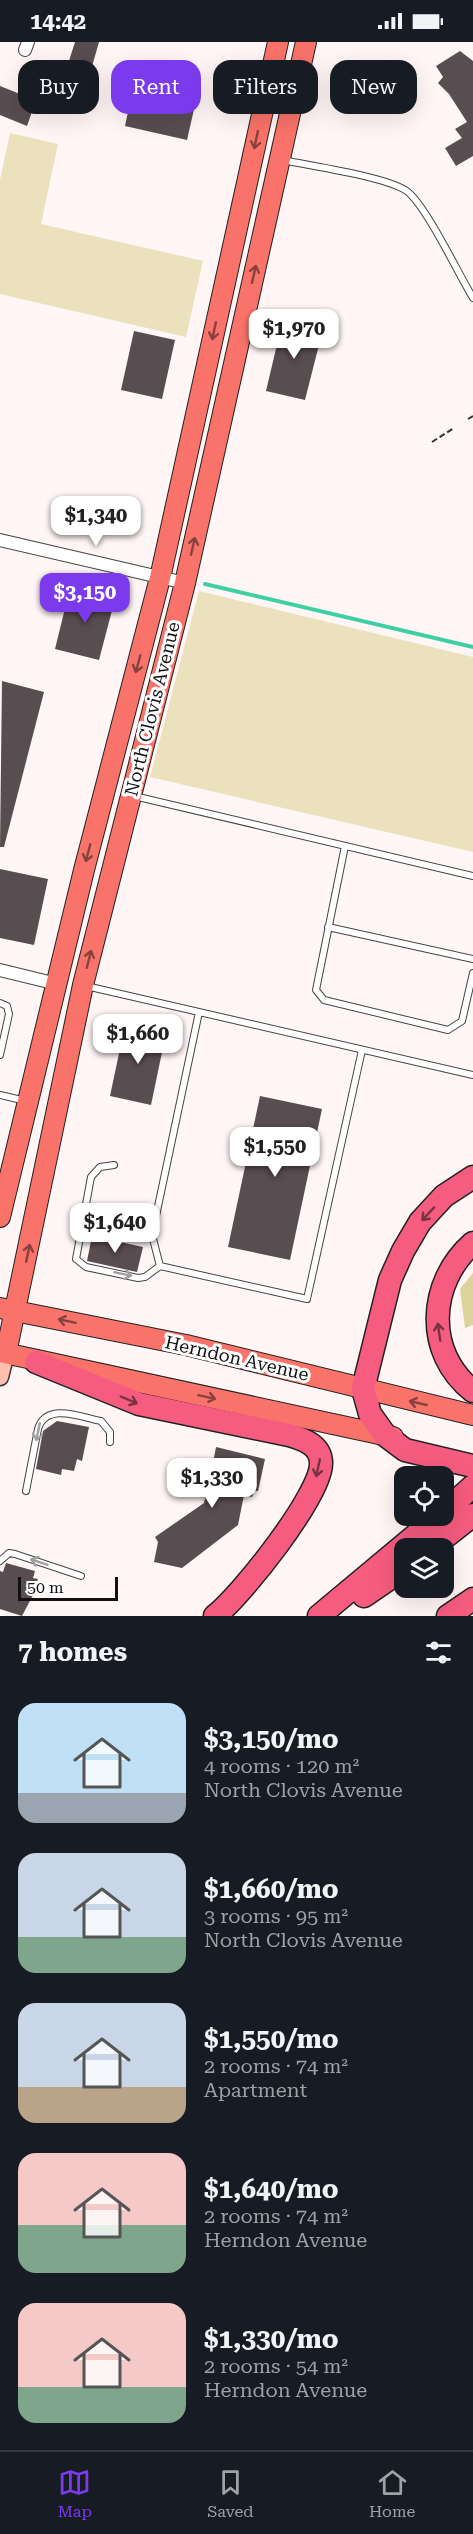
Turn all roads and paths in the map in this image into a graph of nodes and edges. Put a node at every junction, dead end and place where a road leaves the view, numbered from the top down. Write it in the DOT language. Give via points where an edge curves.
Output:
graph roads {
  1 [pos="278,42"];
  2 [pos="306,42"];
  3 [pos="280,159"];
  4 [pos="473,298"];
  5 [pos="473,416"];
  6 [pos="468,419"];
  7 [pos="454,428"];
  8 [pos="432,442"];
  9 [pos="0,540"];
  10 [pos="160,578"];
  11 [pos="185,583"];
  12 [pos="130,795"];
  13 [pos="345,846"];
  14 [pos="473,876"];
  15 [pos="328,927"];
  16 [pos="473,959"];
  17 [pos="0,970"];
  18 [pos="473,973"];
  19 [pos="57,984"];
  20 [pos="83,985"];
  21 [pos="0,1003"];
  22 [pos="199,1012"];
  23 [pos="362,1050"];
  24 [pos="0,1055"];
  25 [pos="473,1075"];
  26 [pos="0,1095"];
  27 [pos="27,1101"];
  28 [pos="51,1143"];
  29 [pos="114,1165"];
  30 [pos="473,1178"];
  31 [pos="0,1217"];
  32 [pos="473,1243"];
  33 [pos="160,1266"];
  34 [pos="8,1309"];
  35 [pos="3,1352"];
  36 [pos="36,1362"];
  37 [pos="0,1377"];
  38 [pos="363,1389"];
  39 [pos="473,1391"];
  40 [pos="473,1415"];
  41 [pos="385,1435"];
  42 [pos="110,1442"];
  43 [pos="473,1455"];
  44 [pos="473,1466"];
  45 [pos="473,1486"];
  46 [pos="26,1491"];
  47 [pos="454,1512"];
  48 [pos="439,1526"];
  49 [pos="0,1561"];
  50 [pos="81,1576"];
  51 [pos="394,1576"];
  52 [pos="473,1599"];
  53 [pos="215,1616"];
  54 [pos="319,1616"];
  55 [pos="335,1616"];
  56 [pos="448,1616"];
  1 -- 10 [label="main road, North Clovis Avenue, one-way"];
  2 -- 3 [label="main road, North Clovis Avenue"];
  3 -- 4 [label="lane" via="405,190 420,208"];
  11 -- 3 [label="main road, North Clovis Avenue, one-way"];
  5 -- 6 [label="path"];
  7 -- 8 [label="path"];
  9 -- 10 [label="street"];
  10 -- 11 [label="street"];
  10 -- 19 [label="main road, North Clovis Avenue, one-way"];
  11 -- 12 [label="main road, North Clovis Avenue"];
  12 -- 13 [label="lane"];
  20 -- 12 [label="main road, North Clovis Avenue, one-way"];
  13 -- 14 [label="lane"];
  13 -- 15 [label="lane"];
  15 -- 16 [label="lane"];
  15 -- 18 [label="lane" via="316,990 324,1000 448,1030 462,1021"];
  17 -- 19 [label="street"];
  19 -- 27 [label="main road, North Clovis Avenue"];
  19 -- 28 [label="main road" via="66,991 66,999 52,1077"];
  20 -- 22 [label="lane"];
  20 -- 28 [label="main road, North Clovis Avenue"];
  21 -- 24 [label="lane" via="7,1006 9,1014"];
  22 -- 23 [label="lane"];
  22 -- 33 [label="lane" via="152,1234"];
  23 -- 25 [label="lane"];
  23 -- 33 [label="lane" via="307,1299"];
  26 -- 27 [label="lane"];
  27 -- 31 [label="main road, North Clovis Avenue"];
  34 -- 28 [label="main road, North Clovis Avenue, one-way"];
  29 -- 33 [label="lane, one-way" via="100,1167 91,1177 76,1259 86,1267 138,1278"];
  30 -- 38 [label="highway, one-way" via="444,1196 420,1222 403,1251 390,1280"];
  39 -- 32 [label="highway, one-way" via="450,1364 439,1339 437,1316 444,1280"];
  34 -- 35 [label="main road, North Clovis Avenue"];
  38 -- 34 [label="main road, Herndon Avenue, one-way" via="186,1345"];
  35 -- 36 [label="main road"];
  35 -- 37 [label="main road, North Clovis Avenue"];
  36 -- 41 [label="main road, one-way"];
  36 -- 53 [label="highway, one-way" via="139,1404 289,1435 312,1444 321,1464 291,1524 264,1565"];
  40 -- 38 [label="main road, Herndon Avenue, one-way"];
  38 -- 41 [label="highway" via="370,1414"];
  41 -- 43 [label="main road"];
  41 -- 44 [label="highway" via="405,1450"];
  42 -- 46 [label="lane, one-way" via="110,1432 101,1421 53,1412 46,1416 40,1421"];
  45 -- 47 [label="highway"];
  48 -- 54 [label="highway"];
  50 -- 49 [label="lane, one-way" via="15,1554 9,1553"];
  51 -- 55 [label="highway"];
  52 -- 56 [label="highway"];
}
